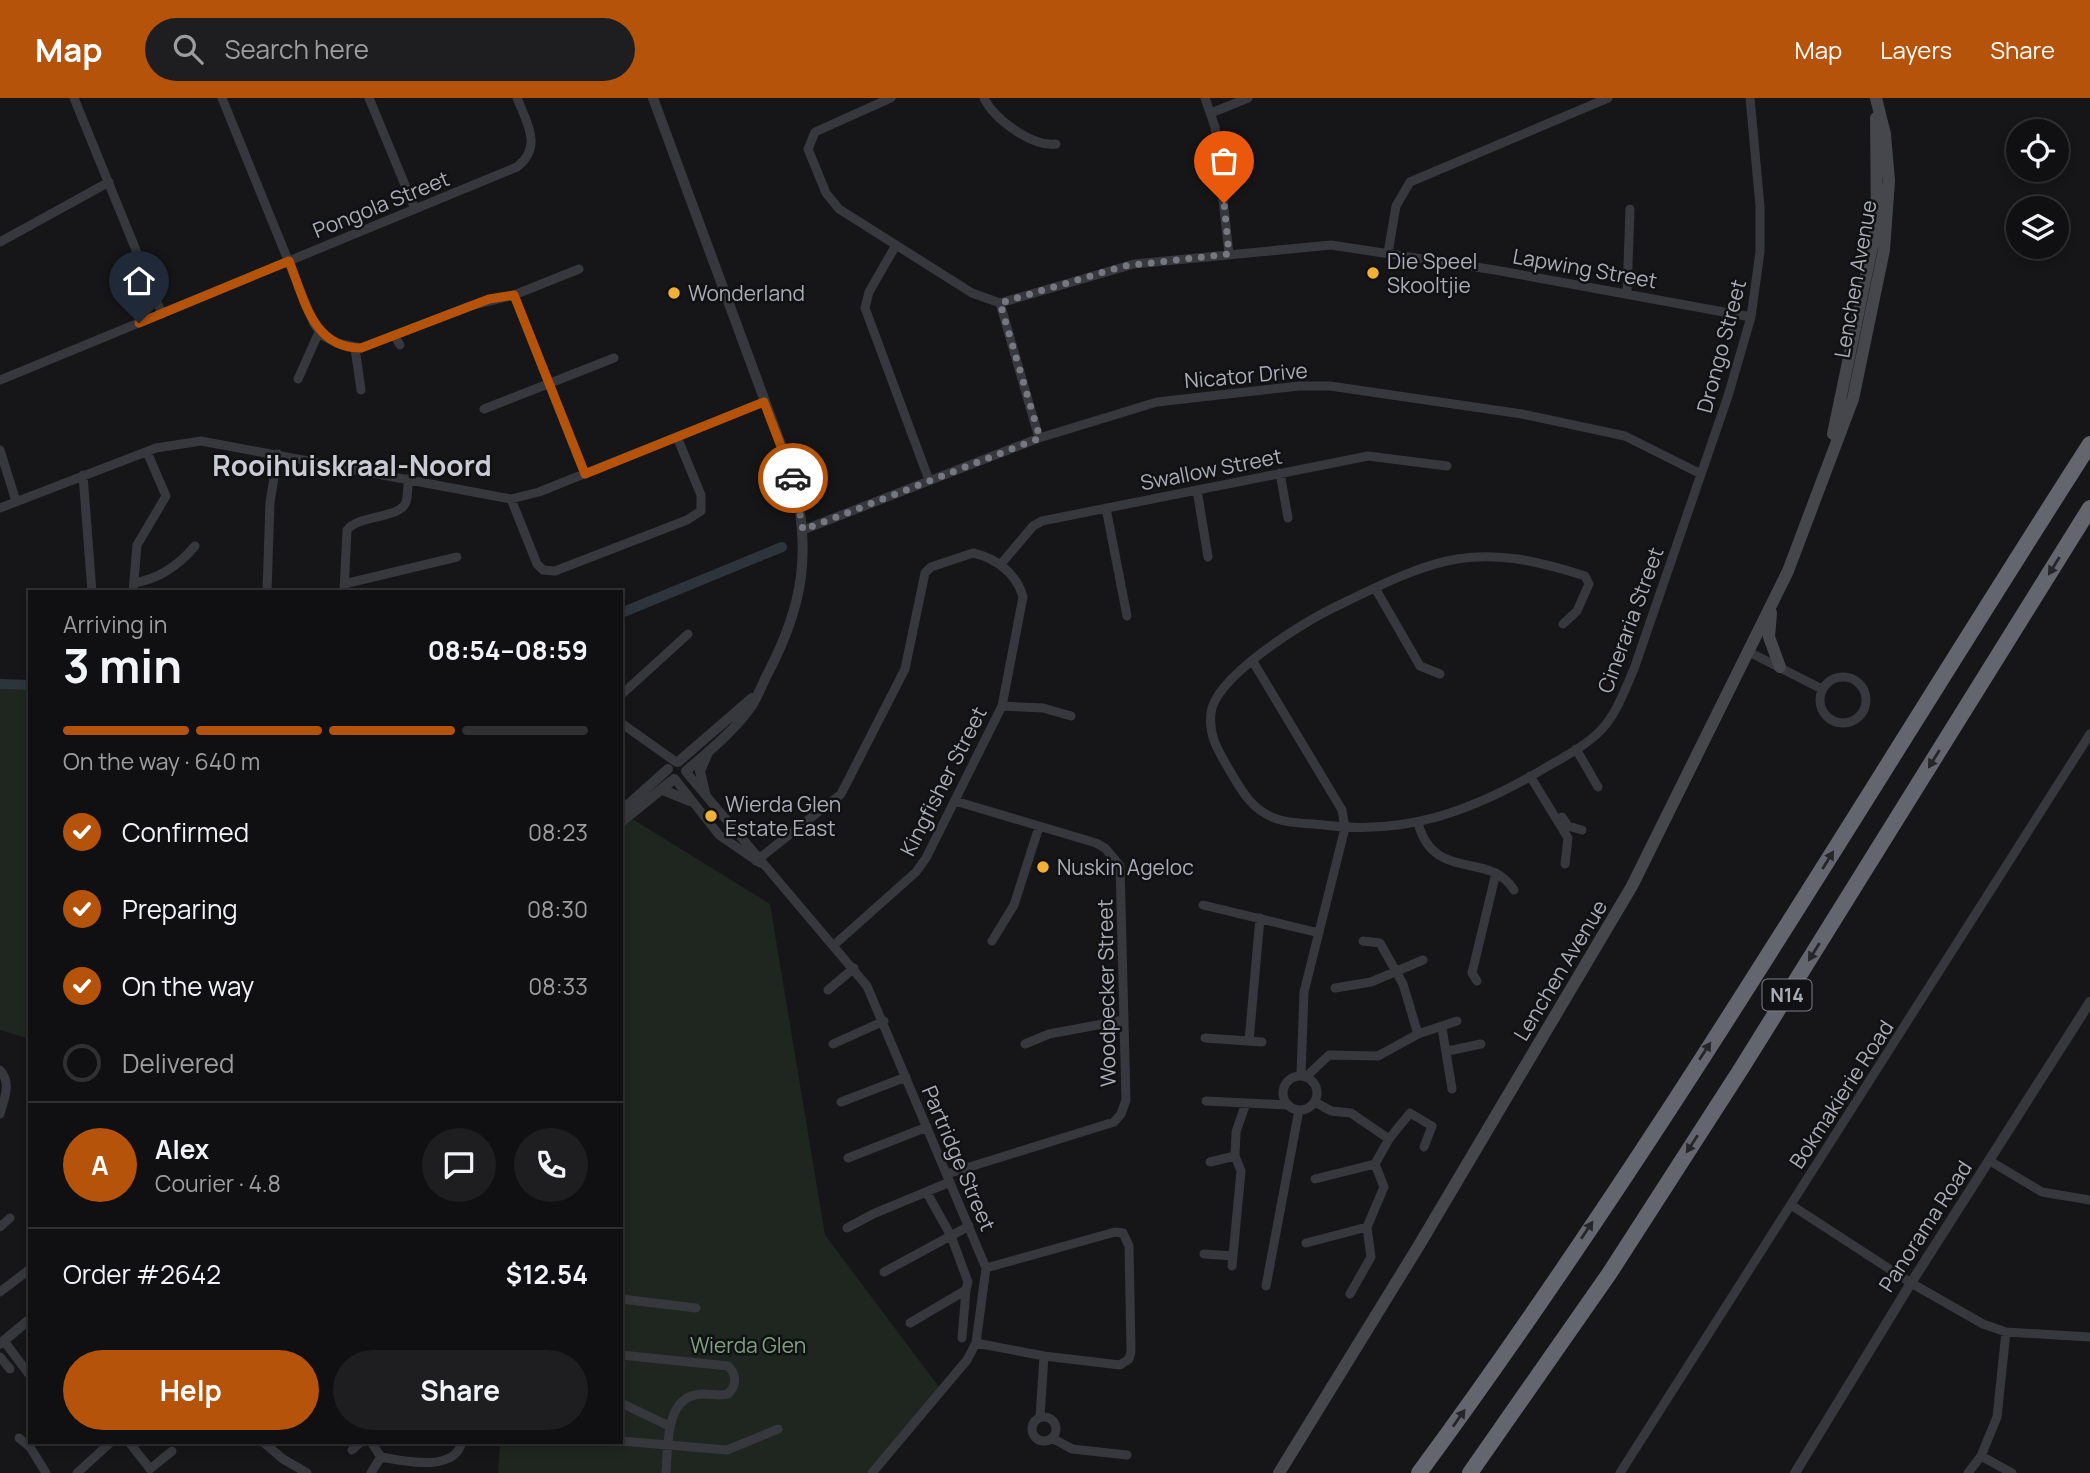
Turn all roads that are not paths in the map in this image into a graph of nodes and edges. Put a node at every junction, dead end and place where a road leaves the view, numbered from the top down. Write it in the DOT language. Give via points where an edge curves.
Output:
graph roads {
  1 [pos="74,98"];
  2 [pos="222,98"];
  3 [pos="369,98"];
  4 [pos="517,98"];
  5 [pos="653,98"];
  6 [pos="891,98"];
  7 [pos="984,98"];
  8 [pos="1205,98"];
  9 [pos="1248,98"];
  10 [pos="1608,98"];
  11 [pos="1749,98"];
  12 [pos="1875,98"];
  13 [pos="1211,113"];
  14 [pos="1056,144"];
  15 [pos="109,182"];
  16 [pos="415,209"];
  17 [pos="1630,209"];
  18 [pos="0,242"];
  19 [pos="896,245"];
  20 [pos="1388,253"];
  21 [pos="1229,254"];
  22 [pos="289,261"];
  23 [pos="579,269"];
  24 [pos="1627,293"];
  25 [pos="514,295"];
  26 [pos="1000,303"];
  27 [pos="162,314"];
  28 [pos="1751,317"];
  29 [pos="319,332"];
  30 [pos="394,335"];
  31 [pos="400,345"];
  32 [pos="355,348"];
  33 [pos="614,358"];
  34 [pos="298,379"];
  35 [pos="0,380"];
  36 [pos="548,385"];
  37 [pos="361,390"];
  38 [pos="764,402"];
  39 [pos="484,409"];
  40 [pos="677,437"];
  41 [pos="1040,438"];
  42 [pos="2090,443"];
  43 [pos="0,450"];
  44 [pos="147,452"];
  45 [pos="278,454"];
  46 [pos="1447,466"];
  47 [pos="1280,473"];
  48 [pos="585,474"];
  49 [pos="1701,474"];
  50 [pos="83,475"];
  51 [pos="408,479"];
  52 [pos="929,480"];
  53 [pos="1197,490"];
  54 [pos="511,499"];
  55 [pos="16,501"];
  56 [pos="0,508"];
  57 [pos="1105,508"];
  58 [pos="2090,508"];
  59 [pos="1287,518"];
  60 [pos="803,530"];
  61 [pos="195,547"];
  62 [pos="1208,557"];
  63 [pos="457,558"];
  64 [pos="1001,564"];
  65 [pos="134,587"];
  66 [pos="344,588"];
  67 [pos="1375,588"];
  68 [pos="92,590"];
  69 [pos="267,590"];
  70 [pos="1772,605"];
  71 [pos="1128,616"];
  72 [pos="1563,624"];
  73 [pos="688,634"];
  74 [pos="1747,651"];
  75 [pos="1252,660"];
  76 [pos="1780,667"];
  77 [pos="1440,674"];
  78 [pos="1822,689"];
  79 [pos="623,693"];
  80 [pos="757,694"];
  81 [pos="1002,706"];
  82 [pos="1071,716"];
  83 [pos="623,724"];
  84 [pos="2090,734"];
  85 [pos="710,749"];
  86 [pos="1576,749"];
  87 [pos="676,770"];
  88 [pos="1533,775"];
  89 [pos="1598,787"];
  90 [pos="663,790"];
  91 [pos="707,795"];
  92 [pos="955,801"];
  93 [pos="693,805"];
  94 [pos="623,810"];
  95 [pos="1342,810"];
  96 [pos="623,820"];
  97 [pos="1418,823"];
  98 [pos="1327,825"];
  99 [pos="1039,827"];
  100 [pos="1345,828"];
  101 [pos="1582,830"];
  102 [pos="760,860"];
  103 [pos="1565,864"];
  104 [pos="1496,873"];
  105 [pos="1514,890"];
  106 [pos="1203,905"];
  107 [pos="1260,918"];
  108 [pos="1319,933"];
  109 [pos="992,941"];
  110 [pos="1363,941"];
  111 [pos="834,945"];
  112 [pos="1423,960"];
  113 [pos="854,968"];
  114 [pos="1394,972"];
  115 [pos="1477,981"];
  116 [pos="1335,988"];
  117 [pos="828,990"];
  118 [pos="2090,1002"];
  119 [pos="1124,1020"];
  120 [pos="884,1021"];
  121 [pos="1457,1021"];
  122 [pos="1442,1028"];
  123 [pos="1418,1034"];
  124 [pos="1205,1038"];
  125 [pos="1249,1041"];
  126 [pos="1262,1042"];
  127 [pos="834,1044"];
  128 [pos="1025,1044"];
  129 [pos="1481,1044"];
  130 [pos="1448,1051"];
  131 [pos="0,1070"];
  132 [pos="1304,1076"];
  133 [pos="906,1077"];
  134 [pos="1452,1089"];
  135 [pos="1206,1101"];
  136 [pos="841,1102"];
  137 [pos="1315,1102"];
  138 [pos="1246,1103"];
  139 [pos="1288,1105"];
  140 [pos="1299,1110"];
  141 [pos="0,1114"];
  142 [pos="927,1127"];
  143 [pos="1390,1139"];
  144 [pos="1424,1147"];
  145 [pos="1235,1156"];
  146 [pos="848,1158"];
  147 [pos="1990,1161"];
  148 [pos="1210,1162"];
  149 [pos="1376,1164"];
  150 [pos="949,1178"];
  151 [pos="1315,1179"];
  152 [pos="927,1193"];
  153 [pos="2090,1200"];
  154 [pos="1791,1205"];
  155 [pos="10,1218"];
  156 [pos="969,1226"];
  157 [pos="0,1227"];
  158 [pos="1367,1227"];
  159 [pos="847,1228"];
  160 [pos="951,1236"];
  161 [pos="1306,1243"];
  162 [pos="1204,1254"];
  163 [pos="986,1268"];
  164 [pos="28,1271"];
  165 [pos="884,1272"];
  166 [pos="1911,1283"];
  167 [pos="1266,1286"];
  168 [pos="966,1290"];
  169 [pos="0,1292"];
  170 [pos="1350,1294"];
  171 [pos="623,1299"];
  172 [pos="696,1308"];
  173 [pos="28,1321"];
  174 [pos="910,1323"];
  175 [pos="2006,1332"];
  176 [pos="2090,1336"];
  177 [pos="962,1338"];
  178 [pos="1,1343"];
  179 [pos="976,1343"];
  180 [pos="623,1356"];
  181 [pos="1044,1356"];
  182 [pos="0,1357"];
  183 [pos="10,1369"];
  184 [pos="26,1374"];
  185 [pos="623,1404"];
  186 [pos="1040,1418"];
  187 [pos="669,1426"];
  188 [pos="778,1429"];
  189 [pos="19,1438"];
  190 [pos="1052,1438"];
  191 [pos="623,1441"];
  192 [pos="109,1444"];
  193 [pos="131,1444"];
  194 [pos="265,1444"];
  195 [pos="359,1444"];
  196 [pos="372,1444"];
  197 [pos="461,1444"];
  198 [pos="668,1447"];
  199 [pos="352,1450"];
  200 [pos="172,1451"];
  201 [pos="1127,1455"];
  202 [pos="1981,1456"];
  203 [pos="381,1458"];
  204 [pos="46,1473"];
  205 [pos="76,1473"];
  206 [pos="307,1473"];
  207 [pos="371,1473"];
  208 [pos="666,1473"];
  209 [pos="872,1473"];
  210 [pos="1279,1473"];
  211 [pos="1419,1473"];
  212 [pos="1470,1473"];
  213 [pos="1620,1473"];
  214 [pos="1795,1473"];
  215 [pos="1968,1473"];
  216 [pos="2012,1473"];
  1 -- 15 [label="street"];
  2 -- 22 [label="street"];
  3 -- 16 [label="street"];
  4 -- 16 [label="street, Pongola Street" via="529,129 531,148 525,160"];
  5 -- 38 [label="street"];
  6 -- 19 [label="street" via="822,127 810,139 808,149 830,200"];
  7 -- 14 [label="street" via="996,116 1037,141"];
  8 -- 13 [label="street"];
  9 -- 13 [label="street"];
  10 -- 20 [label="street" via="1410,182 1396,206"];
  11 -- 28 [label="street, Drongo Street" via="1760,206 1760,252"];
  12 -- 70 [label="main road, Lenchen Avenue" via="1885,134 1889,181 1884,250 1853,399"];
  13 -- 21 [label="street"];
  15 -- 18 [label="street"];
  15 -- 27 [label="street"];
  16 -- 22 [label="street, Pongola Street"];
  17 -- 24 [label="street"];
  19 -- 26 [label="street" via="972,293"];
  19 -- 52 [label="street" via="865,308"];
  20 -- 21 [label="street, Lapwing Street" via="1321,245"];
  20 -- 24 [label="street, Lapwing Street"];
  21 -- 26 [label="street, Lapwing Street" via="1124,266"];
  22 -- 27 [label="street, Pongola Street"];
  22 -- 29 [label="street"];
  23 -- 25 [label="street"];
  24 -- 28 [label="street, Lapwing Street"];
  25 -- 30 [label="street" via="489,299"];
  25 -- 36 [label="street"];
  26 -- 41 [label="street"];
  27 -- 35 [label="street, Pongola Street"];
  28 -- 49 [label="street, Drongo Street"];
  29 -- 32 [label="street"];
  29 -- 34 [label="street"];
  30 -- 31 [label="street"];
  30 -- 32 [label="street"];
  32 -- 37 [label="street"];
  33 -- 36 [label="street"];
  36 -- 39 [label="street"];
  36 -- 48 [label="street"];
  38 -- 40 [label="street"];
  38 -- 60 [label="street" via="793,477"];
  40 -- 48 [label="street"];
  40 -- 54 [label="street" via="701,495 701,510 687,520 555,572 537,564"];
  41 -- 49 [label="street, Nicator Drive" via="1157,402 1330,386 1605,431 1636,439"];
  41 -- 52 [label="street, Nicator Drive"];
  211 -- 42 [label="highway, N14, one-way" via="1631,1167"];
  43 -- 55 [label="street"];
  44 -- 45 [label="street" via="201,441"];
  44 -- 50 [label="street"];
  44 -- 65 [label="street" via="166,496 137,545"];
  45 -- 51 [label="street"];
  45 -- 69 [label="street" via="270,502"];
  46 -- 47 [label="street, Swallow Street" via="1368,456"];
  47 -- 53 [label="street, Swallow Street"];
  47 -- 59 [label="street"];
  48 -- 54 [label="street"];
  49 -- 86 [label="street, Cineraria Street" via="1618,705 1602,729"];
  50 -- 55 [label="street"];
  50 -- 68 [label="street"];
  51 -- 54 [label="street"];
  51 -- 66 [label="street" via="406,501 400,509 356,522 347,530"];
  52 -- 60 [label="street, Nicator Drive"];
  53 -- 57 [label="street, Swallow Street"];
  53 -- 62 [label="street"];
  55 -- 56 [label="street"];
  57 -- 64 [label="street, Swallow Street" via="1037,523"];
  57 -- 71 [label="street"];
  58 -- 212 [label="highway, N14, one-way" via="1741,1069 1609,1274"];
  60 -- 80 [label="street" via="797,603 782,646"];
  61 -- 65 [label="street" via="180,564"];
  63 -- 66 [label="street"];
  64 -- 81 [label="street, Kingfisher Street" via="1023,597"];
  64 -- 102 [label="street" via="983,555 965,554 925,573 905,669 841,794"];
  67 -- 72 [label="street, Cineraria Street" via="1467,555 1528,559 1588,578 1579,608"];
  67 -- 75 [label="street, Cineraria Street" via="1310,620"];
  67 -- 77 [label="street" via="1420,666"];
  70 -- 74 [label="main road, Lenchen Avenue"];
  70 -- 76 [label="main road" via="1769,637"];
  73 -- 79 [label="street"];
  74 -- 76 [label="street"];
  74 -- 210 [label="main road, Lenchen Avenue" via="1632,886"];
  75 -- 95 [label="street"];
  75 -- 98 [label="street, Cineraria Street" via="1216,699 1211,711 1215,746 1254,807 1279,820"];
  76 -- 78 [label="street"];
  78 -- 78 [label="street" via="1836,677 1853,679 1865,691 1865,709 1851,722 1833,721 1821,707"];
  80 -- 85 [label="street" via="743,717"];
  80 -- 87 [label="street"];
  81 -- 82 [label="street" via="1043,708"];
  81 -- 92 [label="street, Kingfisher Street"];
  83 -- 87 [label="street"];
  84 -- 154 [label="street, Bokmakierie Road"];
  85 -- 87 [label="street"];
  85 -- 91 [label="street" via="700,771"];
  86 -- 88 [label="street, Cineraria Street"];
  86 -- 89 [label="street"];
  87 -- 90 [label="street"];
  87 -- 91 [label="street, Partridge Street"];
  87 -- 93 [label="street, Partridge Street"];
  87 -- 94 [label="street"];
  88 -- 97 [label="street, Cineraria Street" via="1476,805"];
  88 -- 101 [label="street" via="1568,826"];
  88 -- 103 [label="street" via="1567,838"];
  90 -- 93 [label="street"];
  90 -- 96 [label="street"];
  91 -- 93 [label="street"];
  91 -- 102 [label="street, Partridge Street"];
  92 -- 99 [label="street, Woodpecker Street"];
  92 -- 111 [label="street, Kingfisher Street" via="916,872"];
  93 -- 102 [label="street, Partridge Street" via="719,835"];
  95 -- 98 [label="street"];
  95 -- 100 [label="street"];
  97 -- 100 [label="street, Cineraria Street"];
  97 -- 104 [label="street" via="1423,840 1436,855"];
  98 -- 100 [label="street, Cineraria Street"];
  99 -- 109 [label="street" via="1014,905"];
  99 -- 119 [label="street, Woodpecker Street" via="1096,843 1120,866"];
  100 -- 108 [label="street"];
  102 -- 111 [label="street, Partridge Street"];
  104 -- 105 [label="street" via="1505,876"];
  104 -- 115 [label="street" via="1472,973"];
  106 -- 107 [label="street"];
  107 -- 108 [label="street"];
  107 -- 125 [label="street"];
  108 -- 132 [label="street" via="1304,992"];
  110 -- 114 [label="street" via="1380,942"];
  111 -- 113 [label="street, Partridge Street"];
  112 -- 114 [label="street"];
  113 -- 117 [label="street"];
  113 -- 120 [label="street, Partridge Street"];
  114 -- 116 [label="street" via="1371,982"];
  114 -- 123 [label="street" via="1403,984"];
  118 -- 147 [label="street, Panorama Road"];
  119 -- 128 [label="street" via="1049,1034"];
  119 -- 150 [label="street, Woodpecker Street" via="1126,1100 1114,1122"];
  120 -- 127 [label="street"];
  120 -- 133 [label="street, Partridge Street"];
  121 -- 122 [label="street"];
  122 -- 123 [label="street"];
  122 -- 130 [label="street"];
  123 -- 132 [label="street" via="1378,1056 1329,1055"];
  124 -- 125 [label="street"];
  125 -- 126 [label="street"];
  129 -- 130 [label="street"];
  130 -- 134 [label="street"];
  131 -- 141 [label="street" via="7,1086"];
  132 -- 137 [label="street" via="1316,1085"];
  132 -- 139 [label="street" via="1286,1083 1283,1094"];
  133 -- 136 [label="street"];
  133 -- 142 [label="street, Partridge Street"];
  135 -- 138 [label="street"];
  137 -- 140 [label="street"];
  137 -- 143 [label="street" via="1331,1111 1353,1114"];
  138 -- 139 [label="street"];
  138 -- 145 [label="street" via="1236,1132"];
  139 -- 140 [label="street"];
  140 -- 167 [label="street"];
  142 -- 146 [label="street"];
  142 -- 150 [label="street, Partridge Street"];
  143 -- 144 [label="street" via="1410,1113 1432,1126"];
  143 -- 149 [label="street"];
  145 -- 148 [label="street"];
  145 -- 162 [label="street" via="1241,1171 1233,1261"];
  147 -- 153 [label="street" via="2042,1192"];
  147 -- 166 [label="street, Panorama Road"];
  149 -- 151 [label="street"];
  149 -- 158 [label="street" via="1384,1187"];
  150 -- 152 [label="street, Woodpecker Street"];
  150 -- 156 [label="street, Partridge Street"];
  152 -- 159 [label="street, Woodpecker Street"];
  152 -- 160 [label="street"];
  154 -- 166 [label="street"];
  154 -- 213 [label="street, Bokmakierie Road"];
  155 -- 157 [label="street"];
  156 -- 160 [label="street"];
  156 -- 163 [label="street, Partridge Street"];
  158 -- 161 [label="street"];
  158 -- 170 [label="street" via="1371,1257"];
  160 -- 165 [label="street"];
  160 -- 168 [label="street" via="968,1282"];
  163 -- 179 [label="street, Partridge Street"];
  163 -- 181 [label="street" via="1115,1232 1126,1237 1129,1359 1120,1365"];
  164 -- 169 [label="street"];
  166 -- 175 [label="street" via="1968,1317"];
  166 -- 214 [label="street, Panorama Road"];
  168 -- 174 [label="street"];
  168 -- 177 [label="street"];
  171 -- 172 [label="street"];
  173 -- 178 [label="street"];
  175 -- 176 [label="street"];
  175 -- 202 [label="street" via="1997,1417"];
  178 -- 184 [label="street"];
  179 -- 181 [label="street"];
  179 -- 209 [label="street, Partridge Street" via="965,1363"];
  180 -- 187 [label="street" via="731,1368 736,1381 728,1394 692,1396 680,1405"];
  181 -- 186 [label="street"];
  182 -- 183 [label="street"];
  185 -- 187 [label="street"];
  186 -- 190 [label="street" via="1054,1423"];
  186 -- 190 [label="street" via="1034,1423 1033,1435 1040,1440"];
  187 -- 198 [label="street"];
  188 -- 198 [label="street" via="727,1450"];
  189 -- 204 [label="street"];
  190 -- 201 [label="street" via="1072,1449"];
  191 -- 198 [label="street"];
  192 -- 205 [label="street"];
  193 -- 200 [label="street" via="150,1469"];
  194 -- 206 [label="street" via="282,1460"];
  195 -- 199 [label="street"];
  196 -- 203 [label="street"];
  197 -- 203 [label="street" via="452,1457 430,1465"];
  198 -- 208 [label="street"];
  202 -- 215 [label="street"];
  202 -- 216 [label="street"];
  203 -- 207 [label="street"];
}
